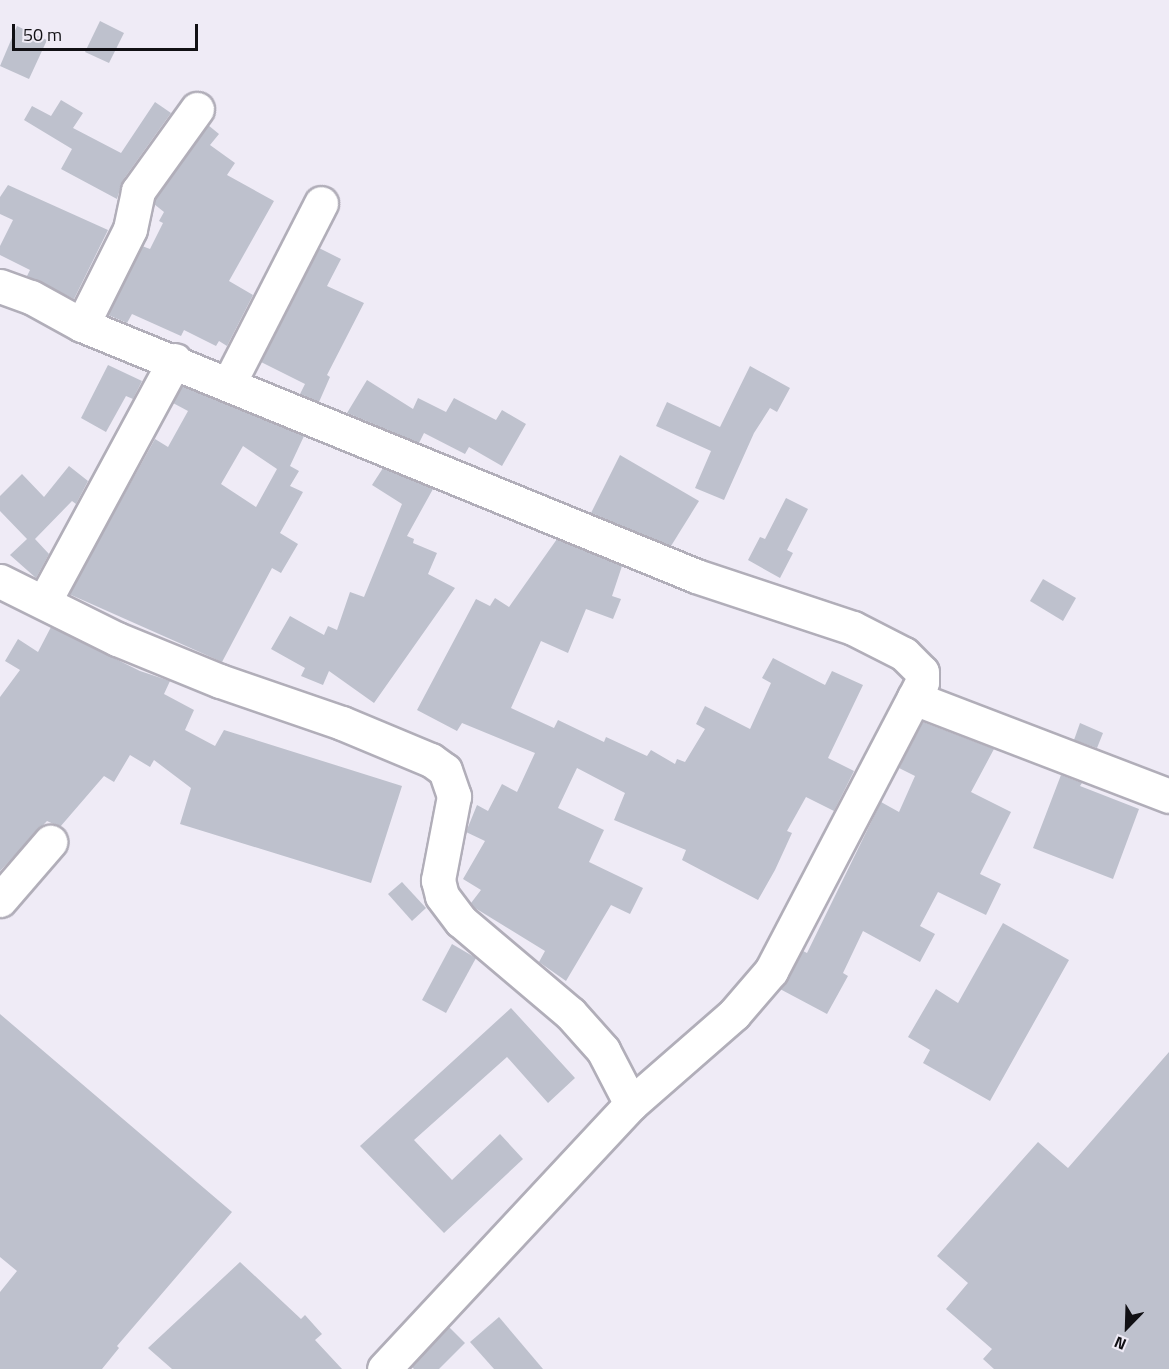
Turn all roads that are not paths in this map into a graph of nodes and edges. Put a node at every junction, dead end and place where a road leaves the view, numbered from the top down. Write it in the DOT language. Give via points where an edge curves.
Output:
graph roads {
  1 [pos="197,109"];
  2 [pos="321,202"];
  3 [pos="0,286"];
  4 [pos="82,325"];
  5 [pos="175,360"];
  6 [pos="229,383"];
  7 [pos="0,581"];
  8 [pos="44,602"];
  9 [pos="914,699"];
  10 [pos="1169,796"];
  11 [pos="50,842"];
  12 [pos="0,900"];
  13 [pos="631,1104"];
  14 [pos="384,1369"];
  1 -- 4 [label="street" via="138,191 130,229"];
  2 -- 6 [label="street"];
  3 -- 4 [label="street" via="31,297"];
  4 -- 5 [label="street"];
  5 -- 6 [label="street"];
  5 -- 8 [label="street"];
  6 -- 9 [label="street" via="696,576 854,628 904,654 922,672"];
  7 -- 8 [label="street"];
  8 -- 13 [label="street" via="117,639 220,681 342,723 431,760 445,770 454,796 438,880 442,896 461,921 570,1013 603,1050"];
  9 -- 10 [label="street"];
  9 -- 13 [label="street" via="771,970 734,1014"];
  11 -- 12 [label="street"];
  13 -- 14 [label="street"];
}
